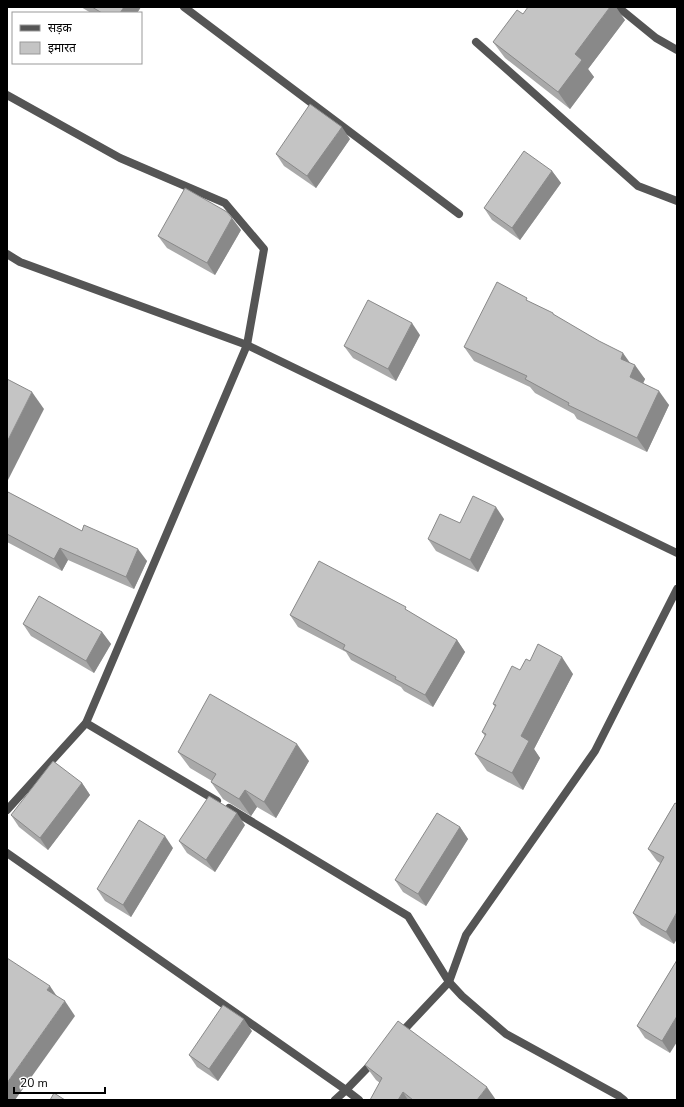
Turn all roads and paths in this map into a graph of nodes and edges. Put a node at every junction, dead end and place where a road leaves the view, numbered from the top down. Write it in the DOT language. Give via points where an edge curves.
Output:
graph roads {
  1 [pos="184,7"];
  2 [pos="618,7"];
  3 [pos="476,42"];
  4 [pos="677,50"];
  5 [pos="7,95"];
  6 [pos="677,201"];
  7 [pos="459,214"];
  8 [pos="7,254"];
  9 [pos="247,345"];
  10 [pos="677,553"];
  11 [pos="677,589"];
  12 [pos="86,723"];
  13 [pos="7,810"];
  14 [pos="7,852"];
  15 [pos="449,982"];
  16 [pos="395,1039"];
  17 [pos="379,1056"];
  18 [pos="346,1090"];
  19 [pos="335,1100"];
  20 [pos="359,1100"];
  21 [pos="624,1100"];
  1 -- 7 [label="street"];
  2 -- 4 [label="street" via="656,38"];
  3 -- 6 [label="street" via="638,186"];
  5 -- 9 [label="street" via="120,158 225,203 264,248"];
  8 -- 9 [label="street" via="20,262"];
  9 -- 10 [label="street"];
  9 -- 12 [label="street"];
  11 -- 15 [label="street" via="595,751 466,935"];
  12 -- 13 [label="street"];
  12 -- 15 [label="street" via="408,916"];
  14 -- 18 [label="street"];
  15 -- 16 [label="street"];
  15 -- 21 [label="street" via="506,1034"];
  17 -- 18 [label="street"];
  18 -- 19 [label="street"];
  18 -- 20 [label="street"];
}
